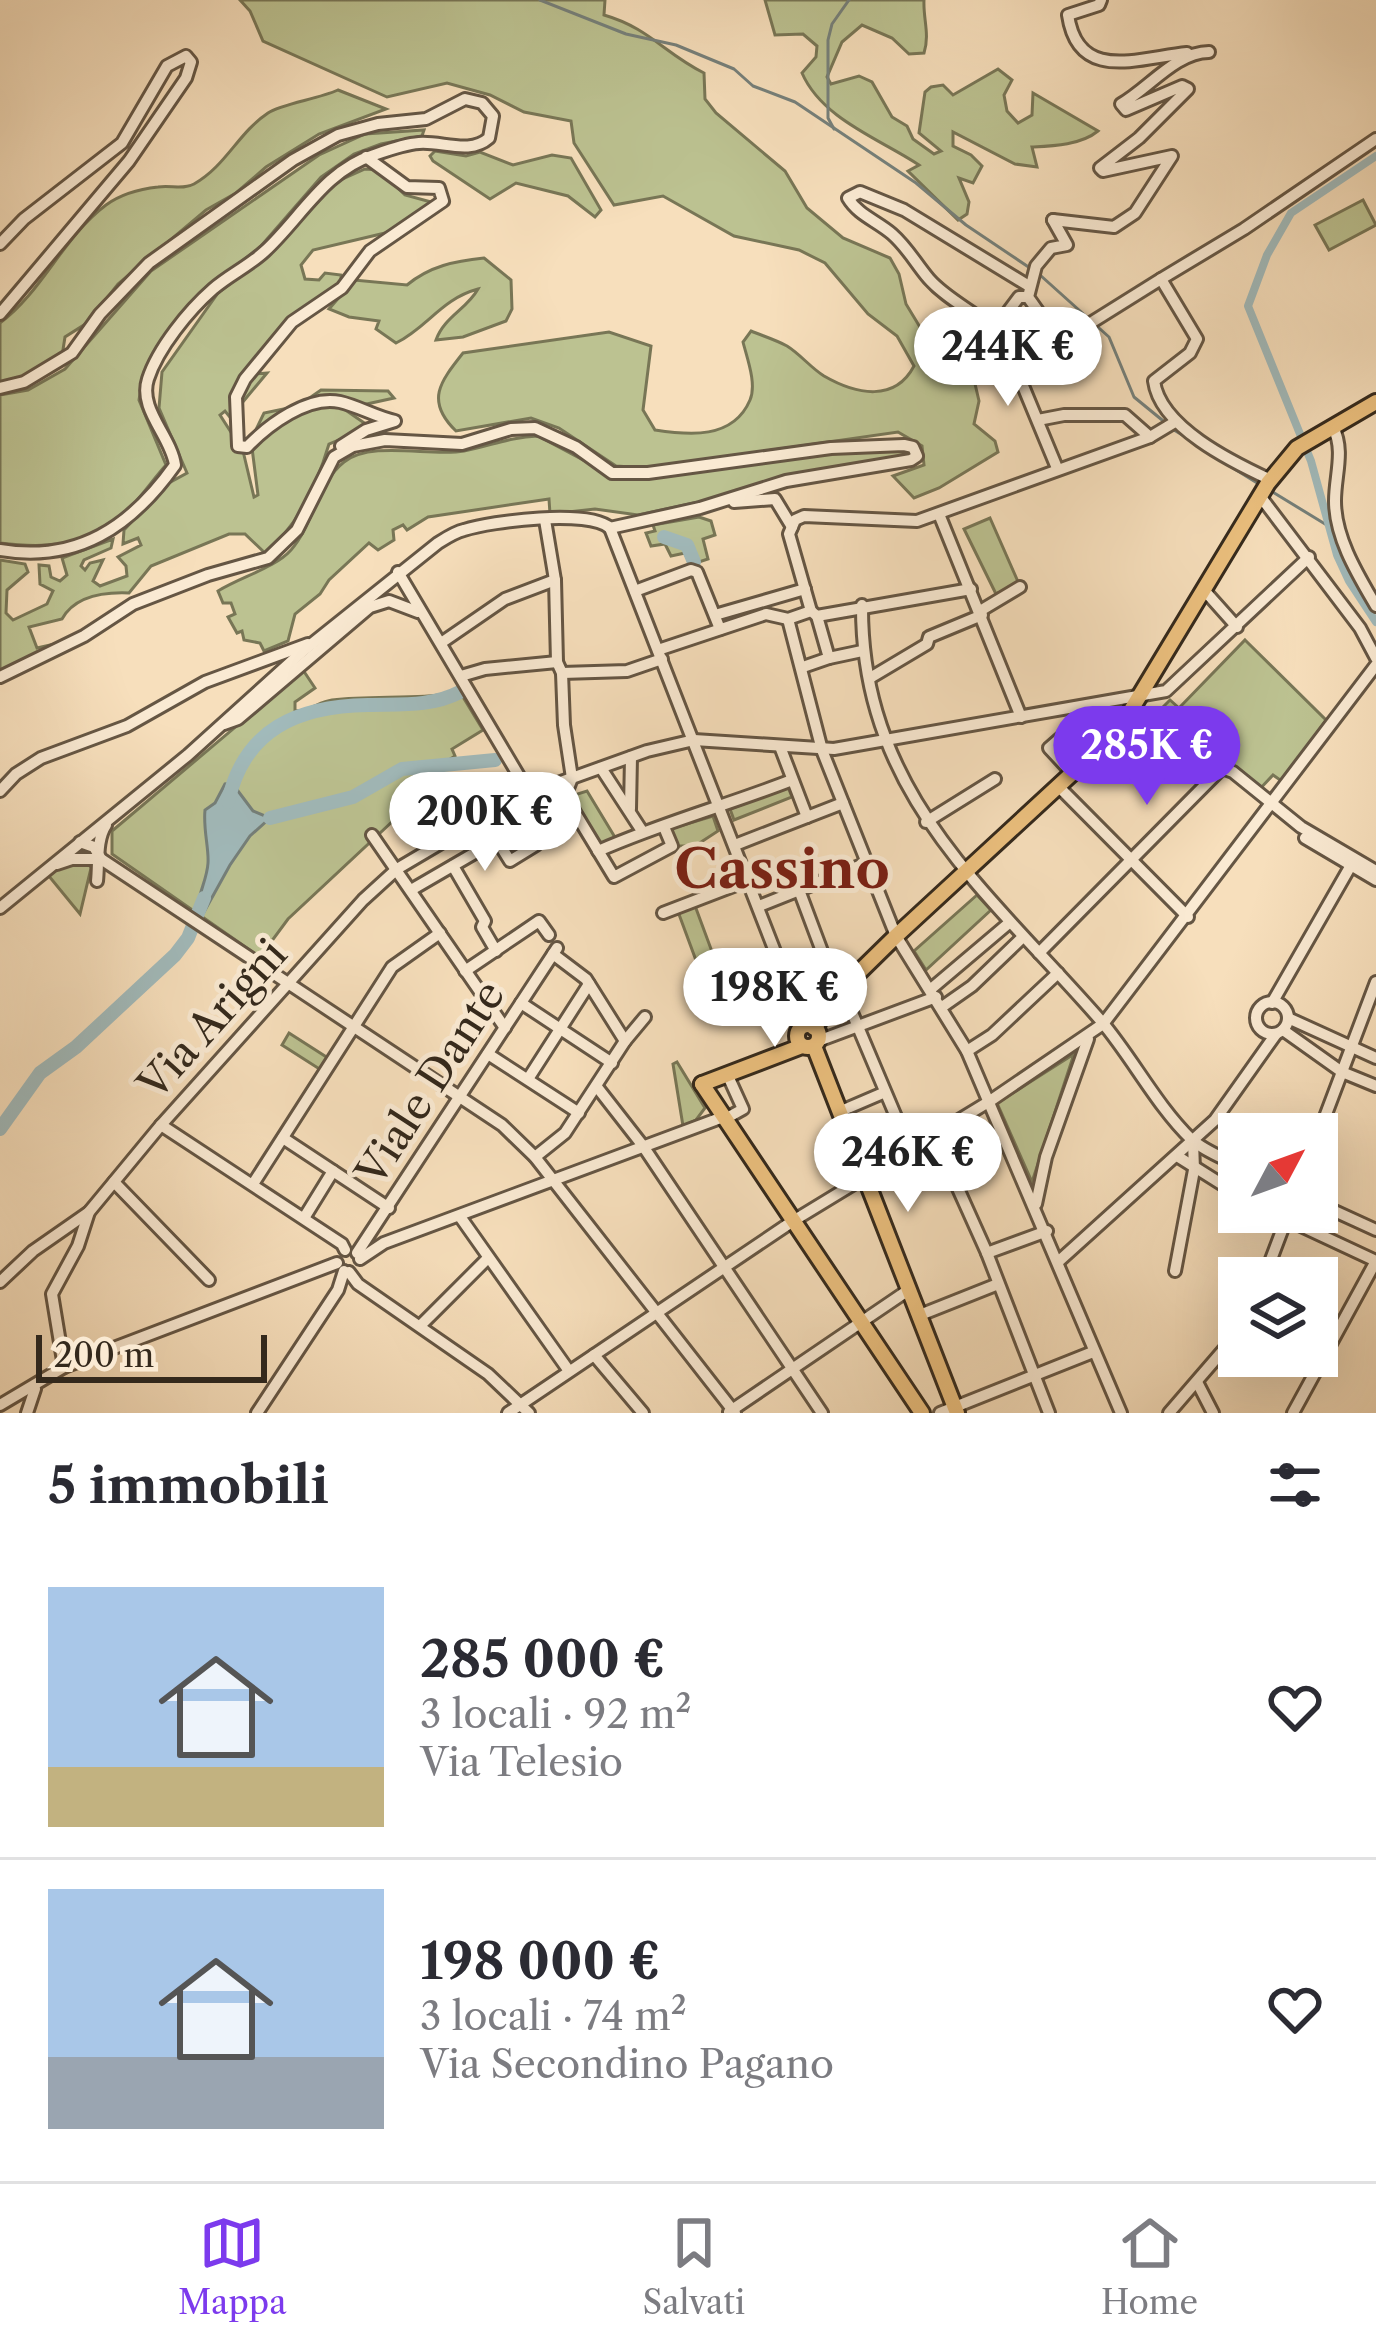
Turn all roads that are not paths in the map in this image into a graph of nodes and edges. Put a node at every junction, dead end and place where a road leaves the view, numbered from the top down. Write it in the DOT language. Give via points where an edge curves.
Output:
graph roads {
  1 [pos="1101,0"];
  2 [pos="1208,52"];
  3 [pos="1190,53"];
  4 [pos="1376,139"];
  5 [pos="366,157"];
  6 [pos="0,244"];
  7 [pos="1161,279"];
  8 [pos="1031,281"];
  9 [pos="0,314"];
  10 [pos="995,329"];
  11 [pos="1059,340"];
  12 [pos="1017,368"];
  13 [pos="0,388"];
  14 [pos="1376,401"];
  15 [pos="1038,420"];
  16 [pos="1170,424"];
  17 [pos="1333,427"];
  18 [pos="1150,437"];
  19 [pos="334,457"];
  20 [pos="1057,468"];
  21 [pos="1265,488"];
  22 [pos="717,502"];
  23 [pos="939,514"];
  24 [pos="545,520"];
  25 [pos="792,527"];
  26 [pos="610,528"];
  27 [pos="0,550"];
  28 [pos="1309,557"];
  29 [pos="398,572"];
  30 [pos="555,580"];
  31 [pos="1020,587"];
  32 [pos="805,589"];
  33 [pos="971,589"];
  34 [pos="1204,590"];
  35 [pos="635,591"];
  36 [pos="862,605"];
  37 [pos="1376,606"];
  38 [pos="981,613"];
  39 [pos="814,614"];
  40 [pos="715,615"];
  41 [pos="788,619"];
  42 [pos="426,621"];
  43 [pos="1237,627"];
  44 [pos="720,629"];
  45 [pos="441,643"];
  46 [pos="306,650"];
  47 [pos="862,651"];
  48 [pos="660,654"];
  49 [pos="829,658"];
  50 [pos="1376,662"];
  51 [pos="254,663"];
  52 [pos="560,667"];
  53 [pos="803,667"];
  54 [pos="0,676"];
  55 [pos="461,676"];
  56 [pos="869,678"];
  57 [pos="264,685"];
  58 [pos="1139,696"];
  59 [pos="1021,717"];
  60 [pos="221,726"];
  61 [pos="1073,727"];
  62 [pos="887,737"];
  63 [pos="694,740"];
  64 [pos="781,749"];
  65 [pos="822,750"];
  66 [pos="632,757"];
  67 [pos="601,768"];
  68 [pos="1072,773"];
  69 [pos="572,778"];
  70 [pos="792,779"];
  71 [pos="995,779"];
  72 [pos="1058,786"];
  73 [pos="0,790"];
  74 [pos="532,794"];
  75 [pos="565,796"];
  76 [pos="843,803"];
  77 [pos="721,808"];
  78 [pos="1270,808"];
  79 [pos="630,812"];
  80 [pos="112,817"];
  81 [pos="483,817"];
  82 [pos="807,817"];
  83 [pos="926,822"];
  84 [pos="664,827"];
  85 [pos="642,831"];
  86 [pos="371,835"];
  87 [pos="497,840"];
  88 [pos="80,842"];
  89 [pos="536,845"];
  90 [pos="735,845"];
  91 [pos="598,851"];
  92 [pos="98,858"];
  93 [pos="1127,860"];
  94 [pos="867,863"];
  95 [pos="1352,863"];
  96 [pos="50,866"];
  97 [pos="453,866"];
  98 [pos="397,869"];
  99 [pos="964,873"];
  100 [pos="1376,875"];
  101 [pos="749,880"];
  102 [pos="97,881"];
  103 [pos="411,890"];
  104 [pos="799,890"];
  105 [pos="759,906"];
  106 [pos="0,908"];
  107 [pos="663,913"];
  108 [pos="1187,917"];
  109 [pos="1009,922"];
  110 [pos="440,933"];
  111 [pos="549,934"];
  112 [pos="896,936"];
  113 [pos="1024,937"];
  114 [pos="496,951"];
  115 [pos="1039,953"];
  116 [pos="465,971"];
  117 [pos="1058,974"];
  118 [pos="1376,982"];
  119 [pos="589,984"];
  120 [pos="288,985"];
  121 [pos="840,992"];
  122 [pos="936,998"];
  123 [pos="521,1003"];
  124 [pos="1272,1003"];
  125 [pos="645,1017"];
  126 [pos="1103,1024"];
  127 [pos="559,1027"];
  128 [pos="1282,1027"];
  129 [pos="505,1028"];
  130 [pos="858,1028"];
  131 [pos="353,1029"];
  132 [pos="808,1038"];
  133 [pos="625,1041"];
  134 [pos="1081,1042"];
  135 [pos="1351,1048"];
  136 [pos="967,1051"];
  137 [pos="488,1054"];
  138 [pos="1376,1058"];
  139 [pos="612,1063"];
  140 [pos="1342,1072"];
  141 [pos="728,1076"];
  142 [pos="528,1079"];
  143 [pos="702,1084"];
  144 [pos="1376,1086"];
  145 [pos="597,1087"];
  146 [pos="883,1093"];
  147 [pos="462,1098"];
  148 [pos="991,1101"];
  149 [pos="841,1111"];
  150 [pos="579,1113"];
  151 [pos="1326,1113"];
  152 [pos="724,1118"];
  153 [pos="160,1125"];
  154 [pos="934,1135"];
  155 [pos="283,1138"];
  156 [pos="1193,1142"];
  157 [pos="643,1146"];
  158 [pos="910,1150"];
  159 [pos="1218,1155"];
  160 [pos="535,1156"];
  161 [pos="1177,1156"];
  162 [pos="1194,1170"];
  163 [pos="333,1171"];
  164 [pos="866,1177"];
  165 [pos="114,1182"];
  166 [pos="553,1182"];
  167 [pos="1218,1183"];
  168 [pos="253,1184"];
  169 [pos="1036,1205"];
  170 [pos="389,1208"];
  171 [pos="88,1212"];
  172 [pos="1338,1213"];
  173 [pos="461,1217"];
  174 [pos="304,1218"];
  175 [pos="793,1221"];
  176 [pos="1376,1230"];
  177 [pos="1047,1231"];
  178 [pos="1321,1233"];
  179 [pos="987,1253"];
  180 [pos="354,1254"];
  181 [pos="487,1258"];
  182 [pos="1376,1261"];
  183 [pos="1059,1262"];
  184 [pos="724,1268"];
  185 [pos="343,1269"];
  186 [pos="1175,1271"];
  187 [pos="209,1280"];
  188 [pos="0,1282"];
  189 [pos="998,1284"];
  190 [pos="910,1289"];
  191 [pos="657,1313"];
  192 [pos="920,1315"];
  193 [pos="861,1323"];
  194 [pos="420,1326"];
  195 [pos="1093,1352"];
  196 [pos="594,1355"];
  197 [pos="1218,1359"];
  198 [pos="64,1367"];
  199 [pos="792,1368"];
  200 [pos="569,1371"];
  201 [pos="1034,1376"];
  202 [pos="1198,1384"];
  203 [pos="37,1386"];
  204 [pos="518,1403"];
  205 [pos="0,1405"];
  206 [pos="951,1411"];
  207 [pos="732,1412"];
  208 [pos="27,1413"];
  209 [pos="257,1413"];
  210 [pos="508,1413"];
  211 [pos="529,1413"];
  212 [pos="643,1413"];
  213 [pos="822,1413"];
  214 [pos="922,1413"];
  215 [pos="1049,1413"];
  216 [pos="1121,1413"];
  217 [pos="1169,1413"];
  218 [pos="1213,1413"];
  219 [pos="1293,1413"];
  1 -- 3 [label="street" via="1067,15 1084,53 1114,62"];
  2 -- 3 [label="street"];
  3 -- 8 [label="street" via="1121,104 1126,110 1187,89 1100,168 1172,156 1135,213 1114,227 1053,220 1067,245 1051,248"];
  4 -- 7 [label="street"];
  5 -- 13 [label="street" via="422,142 477,146 489,138 493,116 465,99 427,119 356,129 313,149 149,263 72,353"];
  5 -- 19 [label="street" via="407,187 439,188 443,201 370,251 342,288 292,322 234,401 238,446 292,412 337,400 394,421 366,430"];
  5 -- 27 [label="street" via="300,209 262,255 213,289 167,345 146,389 175,458 164,480 120,523 73,548 34,556"];
  6 -- 9 [label="street" via="122,143 167,66 186,56 186,78 129,161"];
  7 -- 11 [label="street"];
  7 -- 16 [label="street" via="1197,339 1154,381"];
  8 -- 10 [label="street"];
  8 -- 10 [label="street" via="904,210 860,192 848,199 911,251 929,279"];
  8 -- 11 [label="street"];
  10 -- 12 [label="street"];
  11 -- 12 [label="street"];
  12 -- 15 [label="street"];
  14 -- 17 [label="main road"];
  15 -- 18 [label="street" via="1125,415"];
  15 -- 20 [label="street"];
  16 -- 18 [label="street"];
  16 -- 21 [label="street"];
  17 -- 21 [label="main road" via="1304,444"];
  17 -- 37 [label="street" via="1340,531"];
  18 -- 20 [label="street"];
  19 -- 22 [label="street" via="385,440 462,444 535,428 611,473 831,448 904,445 917,456"];
  19 -- 54 [label="street" via="297,530 268,558 133,604"];
  20 -- 23 [label="street"];
  21 -- 28 [label="street"];
  21 -- 34 [label="main road"];
  22 -- 25 [label="street" via="775,499"];
  22 -- 26 [label="street"];
  23 -- 25 [label="street" via="917,521 804,517"];
  23 -- 33 [label="street"];
  24 -- 26 [label="street" via="592,519"];
  24 -- 29 [label="street" via="461,530"];
  24 -- 30 [label="street"];
  25 -- 32 [label="street"];
  26 -- 35 [label="street"];
  28 -- 43 [label="street"];
  28 -- 50 [label="street"];
  29 -- 42 [label="street"];
  29 -- 46 [label="street"];
  30 -- 45 [label="street" via="506,599"];
  30 -- 52 [label="street"];
  31 -- 38 [label="street"];
  32 -- 39 [label="street"];
  32 -- 40 [label="street"];
  33 -- 36 [label="street"];
  33 -- 38 [label="street"];
  34 -- 43 [label="street"];
  34 -- 58 [label="main road"];
  35 -- 40 [label="street" via="691,570"];
  35 -- 48 [label="street"];
  36 -- 39 [label="street"];
  36 -- 47 [label="street"];
  38 -- 56 [label="street"];
  38 -- 59 [label="street"];
  39 -- 41 [label="street"];
  39 -- 49 [label="street"];
  40 -- 44 [label="street"];
  41 -- 44 [label="street" via="766,614"];
  41 -- 53 [label="street"];
  42 -- 45 [label="street"];
  42 -- 46 [label="street" via="411,606 380,601"];
  43 -- 58 [label="street" via="1166,691"];
  44 -- 48 [label="street"];
  45 -- 55 [label="street"];
  46 -- 51 [label="street"];
  46 -- 57 [label="street"];
  46 -- 60 [label="street" via="238,719"];
  47 -- 49 [label="street"];
  47 -- 56 [label="street"];
  48 -- 52 [label="street" via="627,671"];
  48 -- 63 [label="street"];
  49 -- 53 [label="street"];
  50 -- 78 [label="street"];
  51 -- 57 [label="street" via="264,670"];
  51 -- 73 [label="street" via="41,758"];
  52 -- 55 [label="street"];
  52 -- 69 [label="street"];
  53 -- 65 [label="street"];
  55 -- 74 [label="street"];
  56 -- 62 [label="street"];
  57 -- 60 [label="street"];
  58 -- 59 [label="street"];
  58 -- 68 [label="main road" via="1119,730"];
  59 -- 62 [label="street"];
  60 -- 80 [label="street"];
  61 -- 68 [label="street" via="1049,748"];
  62 -- 65 [label="street"];
  62 -- 83 [label="street"];
  63 -- 64 [label="street"];
  63 -- 66 [label="street, Via Arigni"];
  63 -- 77 [label="street"];
  64 -- 65 [label="street"];
  64 -- 70 [label="street"];
  65 -- 76 [label="street"];
  66 -- 67 [label="street, Via Arigni"];
  66 -- 79 [label="street"];
  67 -- 69 [label="street, Via Arigni"];
  67 -- 79 [label="street"];
  68 -- 72 [label="main road"];
  69 -- 74 [label="street, Via Arigni"];
  69 -- 75 [label="street"];
  70 -- 77 [label="street"];
  70 -- 82 [label="street"];
  71 -- 83 [label="street"];
  72 -- 93 [label="street"];
  72 -- 99 [label="main road"];
  74 -- 75 [label="street" via="542,814"];
  74 -- 81 [label="street, Via Arigni"];
  75 -- 91 [label="street"];
  76 -- 82 [label="street"];
  76 -- 94 [label="street"];
  77 -- 84 [label="street"];
  77 -- 90 [label="street"];
  78 -- 93 [label="street" via="1222,768"];
  78 -- 95 [label="street"];
  78 -- 108 [label="street"];
  79 -- 85 [label="street"];
  80 -- 88 [label="street"];
  80 -- 92 [label="street"];
  81 -- 87 [label="street"];
  81 -- 98 [label="street, Via Arigni"];
  82 -- 90 [label="street"];
  83 -- 99 [label="street"];
  84 -- 85 [label="street"];
  84 -- 91 [label="street" via="672,846 614,877"];
  85 -- 91 [label="street"];
  86 -- 98 [label="street"];
  87 -- 89 [label="street" via="510,861"];
  87 -- 97 [label="street"];
  88 -- 92 [label="street"];
  88 -- 96 [label="street"];
  90 -- 101 [label="street"];
  92 -- 96 [label="street"];
  92 -- 102 [label="street"];
  92 -- 120 [label="street"];
  93 -- 108 [label="street"];
  93 -- 115 [label="street"];
  94 -- 104 [label="street"];
  94 -- 112 [label="street"];
  95 -- 100 [label="street"];
  95 -- 124 [label="street"];
  96 -- 106 [label="street"];
  97 -- 103 [label="street"];
  97 -- 114 [label="street"];
  98 -- 103 [label="street"];
  98 -- 120 [label="street, Via Arigni"];
  99 -- 109 [label="street"];
  99 -- 112 [label="main road"];
  101 -- 105 [label="street"];
  101 -- 107 [label="street"];
  103 -- 110 [label="street"];
  104 -- 105 [label="street"];
  104 -- 121 [label="street"];
  105 -- 132 [label="street"];
  108 -- 126 [label="street"];
  109 -- 113 [label="street"];
  109 -- 122 [label="street"];
  110 -- 116 [label="street"];
  110 -- 131 [label="street" via="392,968"];
  111 -- 114 [label="street" via="539,921"];
  112 -- 121 [label="main road"];
  112 -- 122 [label="street"];
  113 -- 115 [label="street"];
  113 -- 122 [label="street" via="972,986"];
  114 -- 116 [label="street"];
  115 -- 117 [label="street"];
  116 -- 129 [label="street"];
  117 -- 126 [label="street"];
  117 -- 136 [label="street"];
  118 -- 135 [label="street"];
  119 -- 123 [label="street, Viale Dante" via="555,951"];
  119 -- 127 [label="street"];
  119 -- 133 [label="street"];
  120 -- 131 [label="street"];
  120 -- 153 [label="street, Via Arigni"];
  121 -- 130 [label="street"];
  121 -- 132 [label="main road"];
  122 -- 130 [label="street"];
  122 -- 136 [label="street"];
  123 -- 127 [label="street"];
  123 -- 129 [label="street, Viale Dante"];
  124 -- 128 [label="street" via="1281,1006"];
  124 -- 128 [label="street" via="1259,1009 1257,1023 1267,1033"];
  125 -- 133 [label="street"];
  126 -- 134 [label="street"];
  126 -- 156 [label="street"];
  127 -- 139 [label="street"];
  127 -- 142 [label="street"];
  128 -- 135 [label="street"];
  128 -- 140 [label="street"];
  128 -- 156 [label="street"];
  129 -- 137 [label="street, Viale Dante"];
  130 -- 132 [label="street"];
  130 -- 146 [label="street"];
  131 -- 147 [label="street"];
  131 -- 155 [label="street"];
  132 -- 141 [label="main road"];
  132 -- 143 [label="main road"];
  132 -- 149 [label="main road"];
  133 -- 139 [label="street"];
  134 -- 148 [label="street"];
  134 -- 169 [label="street"];
  135 -- 138 [label="street"];
  135 -- 140 [label="street"];
  136 -- 148 [label="street"];
  137 -- 142 [label="street"];
  137 -- 147 [label="street, Viale Dante"];
  139 -- 145 [label="street"];
  140 -- 144 [label="street"];
  140 -- 151 [label="street"];
  141 -- 143 [label="main road"];
  141 -- 152 [label="street" via="743,1109"];
  142 -- 150 [label="street"];
  143 -- 152 [label="main road"];
  145 -- 150 [label="street"];
  145 -- 157 [label="street"];
  146 -- 149 [label="street"];
  146 -- 158 [label="street"];
  147 -- 160 [label="street"];
  147 -- 170 [label="street, Viale Dante"];
  148 -- 154 [label="street"];
  148 -- 169 [label="street"];
  149 -- 164 [label="main road"];
  150 -- 160 [label="street"];
  152 -- 157 [label="street"];
  152 -- 175 [label="main road"];
  153 -- 165 [label="street, Via Arigni"];
  153 -- 168 [label="street"];
  154 -- 158 [label="street"];
  154 -- 179 [label="street"];
  155 -- 163 [label="street"];
  155 -- 168 [label="street"];
  156 -- 159 [label="street"];
  156 -- 161 [label="street"];
  156 -- 162 [label="street"];
  157 -- 166 [label="street"];
  157 -- 184 [label="street"];
  158 -- 164 [label="street"];
  160 -- 166 [label="street"];
  161 -- 162 [label="street"];
  161 -- 183 [label="street"];
  162 -- 167 [label="street"];
  162 -- 186 [label="street"];
  163 -- 170 [label="street"];
  163 -- 174 [label="street"];
  164 -- 175 [label="street"];
  164 -- 190 [label="main road"];
  165 -- 171 [label="street, Via Arigni"];
  165 -- 187 [label="street"];
  166 -- 173 [label="street"];
  166 -- 191 [label="street"];
  168 -- 174 [label="street"];
  169 -- 177 [label="street"];
  170 -- 180 [label="street, Viale Dante"];
  171 -- 188 [label="street"];
  171 -- 198 [label="street, Via Arigni" via="52,1294"];
  172 -- 176 [label="street"];
  173 -- 180 [label="street"];
  173 -- 181 [label="street"];
  174 -- 180 [label="street"];
  175 -- 184 [label="street"];
  175 -- 193 [label="main road"];
  177 -- 179 [label="street"];
  177 -- 183 [label="street"];
  178 -- 182 [label="street"];
  179 -- 189 [label="street"];
  180 -- 185 [label="street" via="356,1269"];
  180 -- 185 [label="street" via="338,1255"];
  181 -- 194 [label="street"];
  181 -- 200 [label="street"];
  182 -- 219 [label="street"];
  183 -- 195 [label="street"];
  184 -- 191 [label="street"];
  184 -- 199 [label="street"];
  185 -- 194 [label="street"];
  185 -- 198 [label="street"];
  185 -- 209 [label="street" via="338,1290"];
  189 -- 192 [label="street"];
  189 -- 201 [label="street"];
  190 -- 192 [label="main road"];
  190 -- 193 [label="street"];
  191 -- 196 [label="street"];
  191 -- 207 [label="street"];
  192 -- 206 [label="main road"];
  193 -- 199 [label="street"];
  193 -- 214 [label="main road"];
  194 -- 204 [label="street"];
  195 -- 201 [label="street"];
  195 -- 216 [label="street"];
  196 -- 200 [label="street"];
  196 -- 212 [label="street"];
  197 -- 202 [label="street"];
  198 -- 203 [label="street"];
  199 -- 207 [label="street"];
  199 -- 213 [label="street"];
  200 -- 204 [label="street"];
  201 -- 206 [label="street"];
  201 -- 215 [label="street"];
  202 -- 217 [label="street"];
  202 -- 218 [label="street"];
  203 -- 205 [label="street"];
  203 -- 208 [label="street"];
  204 -- 210 [label="street"];
  204 -- 211 [label="street"];
}
